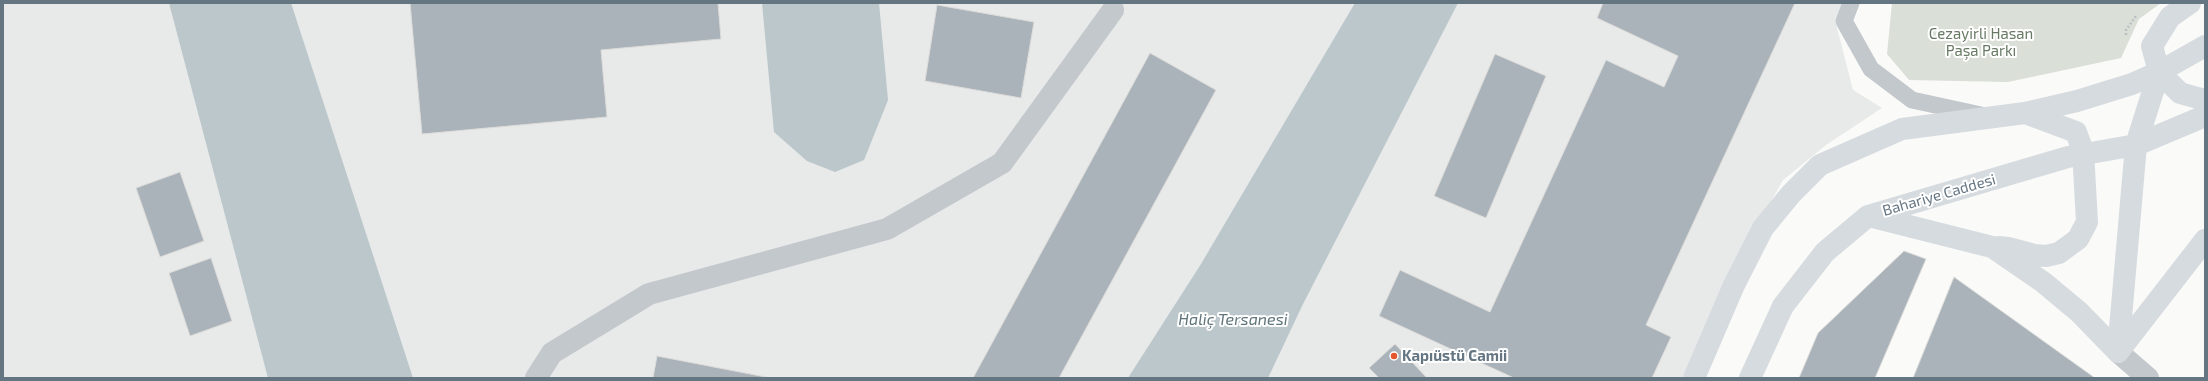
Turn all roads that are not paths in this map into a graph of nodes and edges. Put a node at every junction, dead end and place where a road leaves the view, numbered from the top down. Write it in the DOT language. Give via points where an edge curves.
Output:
graph roads {
  1 [pos="1851,3"];
  2 [pos="2190,3"];
  3 [pos="1113,10"];
  4 [pos="2205,46"];
  5 [pos="2159,72"];
  6 [pos="2205,100"];
  7 [pos="2025,112"];
  8 [pos="2205,116"];
  9 [pos="2136,145"];
  10 [pos="2084,154"];
  11 [pos="1868,216"];
  12 [pos="2205,240"];
  13 [pos="1992,247"];
  14 [pos="2118,352"];
  15 [pos="536,378"];
  16 [pos="1694,378"];
  17 [pos="1750,378"];
  18 [pos="2148,378"];
  1 -- 7 [label="lane" via="1844,21 1871,69 1912,100 1981,115"];
  2 -- 5 [label="main road" via="2170,17 2152,46"];
  3 -- 15 [label="street" via="1002,163 887,229 649,294 552,353"];
  4 -- 5 [label="main road"];
  5 -- 6 [label="main road" via="2180,93"];
  5 -- 7 [label="main road" via="2132,84 2077,101"];
  5 -- 9 [label="main road"];
  7 -- 10 [label="main road" via="2076,132"];
  7 -- 16 [label="main road" via="1902,129 1820,165 1791,194 1763,228 1734,285"];
  8 -- 9 [label="main road, Bahariye Caddesi"];
  9 -- 10 [label="main road, Bahariye Caddesi"];
  9 -- 14 [label="main road"];
  10 -- 11 [label="main road, Bahariye Caddesi"];
  10 -- 13 [label="main road" via="2087,222 2078,239 2059,253 2046,256"];
  11 -- 13 [label="main road"];
  11 -- 17 [label="main road, Bahariye Caddesi" via="1824,252 1783,306"];
  12 -- 14 [label="main road"];
  13 -- 14 [label="main road" via="2043,282 2079,312"];
  14 -- 18 [label="street"];
}
